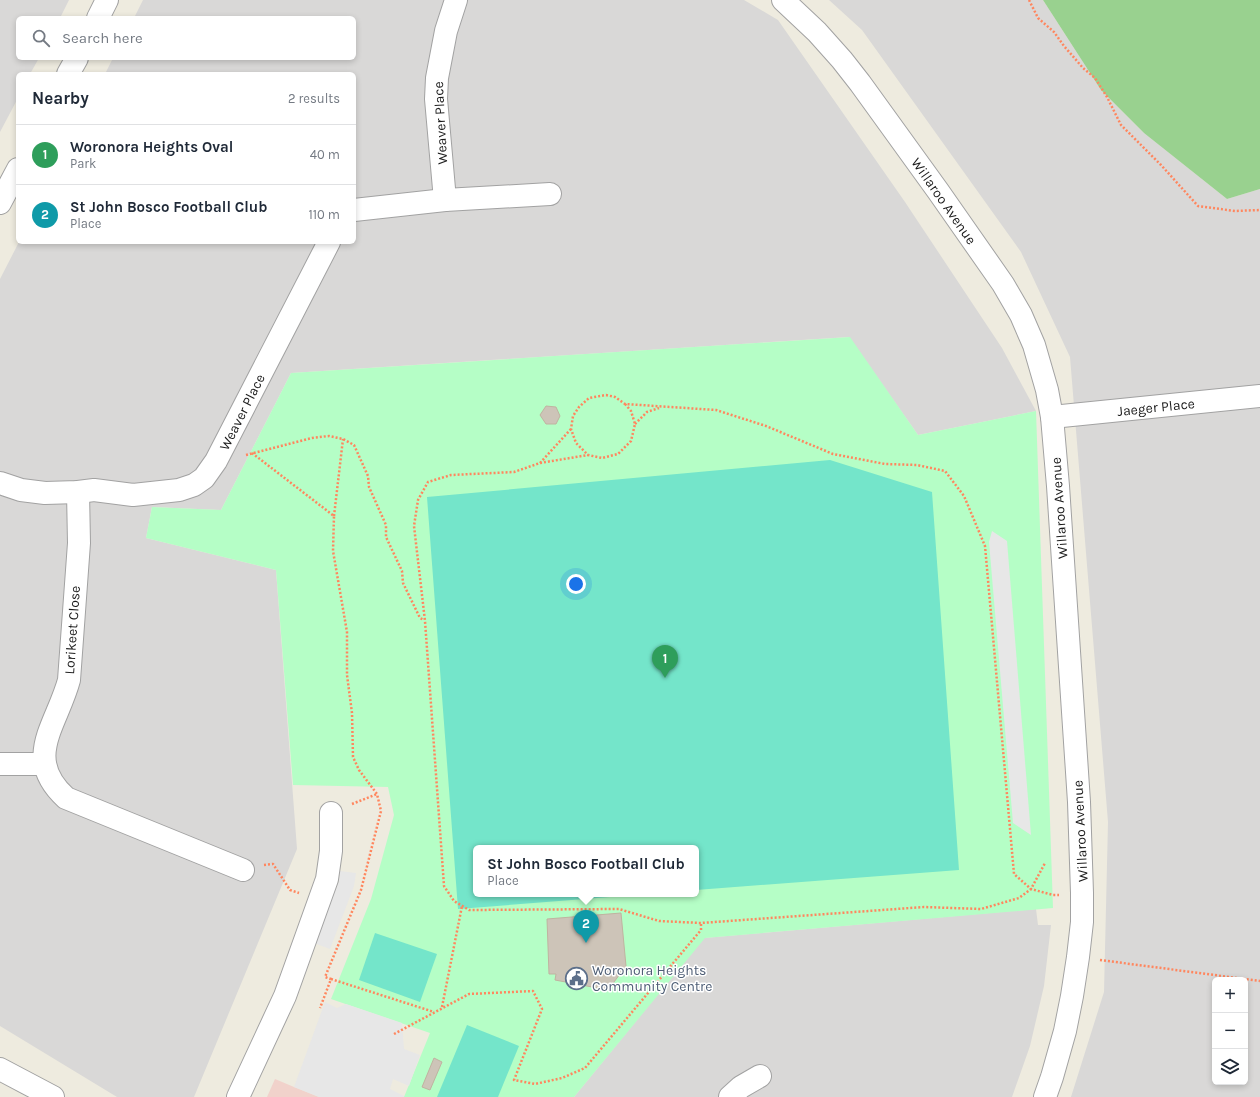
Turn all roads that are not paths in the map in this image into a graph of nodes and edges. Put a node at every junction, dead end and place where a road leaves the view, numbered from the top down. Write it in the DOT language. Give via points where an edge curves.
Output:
graph roads {
  1 [pos="107,0"];
  2 [pos="456,0"];
  3 [pos="783,0"];
  4 [pos="99,16"];
  5 [pos="76,60"];
  6 [pos="69,72"];
  7 [pos="16,173"];
  8 [pos="550,194"];
  9 [pos="445,200"];
  10 [pos="0,203"];
  11 [pos="356,210"];
  12 [pos="328,244"];
  13 [pos="1260,396"];
  14 [pos="1052,417"];
  15 [pos="0,483"];
  16 [pos="86,491"];
  17 [pos="0,764"];
  18 [pos="44,764"];
  19 [pos="331,813"];
  20 [pos="243,870"];
  21 [pos="0,1069"];
  22 [pos="760,1076"];
  23 [pos="53,1097"];
  24 [pos="238,1097"];
  25 [pos="730,1097"];
  26 [pos="1045,1097"];
  1 -- 4 [label="street"];
  2 -- 9 [label="street, Weaver Place" via="436,78"];
  3 -- 14 [label="street, Willaroo Avenue" via="817,32 860,83 1003,284 1021,315 1034,345"];
  5 -- 6 [label="street"];
  7 -- 10 [label="street"];
  8 -- 9 [label="street"];
  9 -- 11 [label="street"];
  12 -- 16 [label="street, Weaver Place" via="216,461 204,478 179,490 133,495"];
  13 -- 14 [label="street, Jaeger Place"];
  14 -- 26 [label="street, Willaroo Avenue" via="1078,779 1082,922 1065,1031"];
  15 -- 16 [label="street, Weaver Place" via="21,490 45,493"];
  16 -- 18 [label="street, Lorikeet Close" via="79,543 69,680 45,746"];
  17 -- 18 [label="street"];
  18 -- 20 [label="street, Lorikeet Close" via="52,784 66,798"];
  19 -- 24 [label="street" via="331,850 327,879 284,996"];
  21 -- 23 [label="street"];
  22 -- 25 [label="street"];
}
